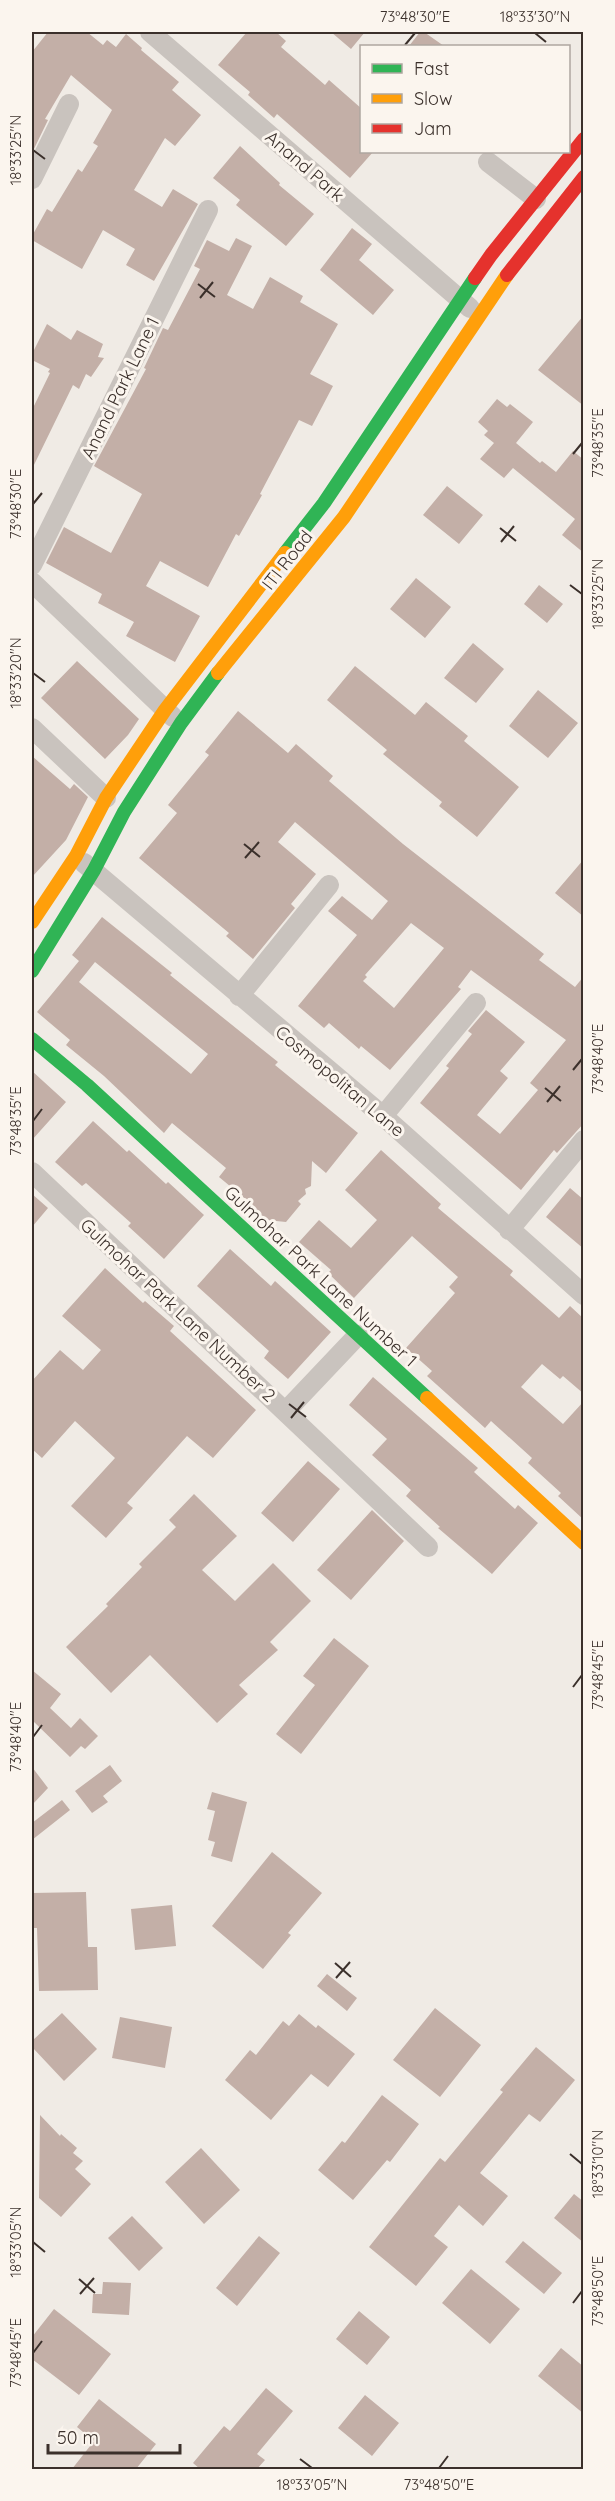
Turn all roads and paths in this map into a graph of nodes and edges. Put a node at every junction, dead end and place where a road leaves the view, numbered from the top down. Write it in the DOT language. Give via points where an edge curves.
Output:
graph roads {
  1 [pos="150,32"];
  2 [pos="69,104"];
  3 [pos="584,140"];
  4 [pos="488,162"];
  5 [pos="584,177"];
  6 [pos="32,179"];
  7 [pos="536,199"];
  8 [pos="208,210"];
  9 [pos="460,301"];
  10 [pos="479,314"];
  11 [pos="32,565"];
  12 [pos="32,582"];
  13 [pos="165,710"];
  14 [pos="181,723"];
  15 [pos="32,728"];
  16 [pos="106,798"];
  17 [pos="76,856"];
  18 [pos="94,870"];
  19 [pos="329,885"];
  20 [pos="32,922"];
  21 [pos="32,971"];
  22 [pos="239,996"];
  23 [pos="476,1003"];
  24 [pos="32,1039"];
  25 [pos="383,1116"];
  26 [pos="584,1140"];
  27 [pos="32,1172"];
  28 [pos="509,1230"];
  29 [pos="584,1295"];
  30 [pos="358,1335"];
  31 [pos="286,1411"];
  32 [pos="584,1543"];
  33 [pos="428,1547"];
  1 -- 9 [label="street, Anand Park"];
  2 -- 6 [label="street"];
  3 -- 7 [label="main road, ITI Road"];
  4 -- 7 [label="street"];
  5 -- 10 [label="main road, ITI Road"];
  7 -- 9 [label="main road, ITI Road"];
  8 -- 11 [label="street, Anand Park Lane 1"];
  9 -- 10 [label="street, Anand Park"];
  9 -- 13 [label="main road, ITI Road" via="324,503"];
  10 -- 14 [label="main road, ITI Road" via="344,517"];
  12 -- 13 [label="street"];
  13 -- 14 [label="street"];
  13 -- 16 [label="main road, ITI Road"];
  14 -- 18 [label="main road, ITI Road" via="124,812"];
  15 -- 16 [label="street"];
  16 -- 17 [label="main road, ITI Road"];
  17 -- 18 [label="street, Cosmopolitan Lane"];
  17 -- 20 [label="main road, ITI Road"];
  18 -- 21 [label="main road, ITI Road"];
  18 -- 22 [label="street, Cosmopolitan Lane"];
  19 -- 22 [label="street"];
  22 -- 25 [label="street, Cosmopolitan Lane"];
  23 -- 25 [label="street"];
  24 -- 30 [label="main road, Gulmohar Park Lane Number 1"];
  25 -- 28 [label="street, Cosmopolitan Lane"];
  26 -- 28 [label="street"];
  27 -- 31 [label="street, Gulmohar Park Lane Number 2"];
  28 -- 29 [label="street, Cosmopolitan Lane"];
  30 -- 31 [label="street"];
  30 -- 32 [label="main road, Gulmohar Park Lane Number 1"];
  31 -- 33 [label="street, Gulmohar Park Lane Number 2"];
}
